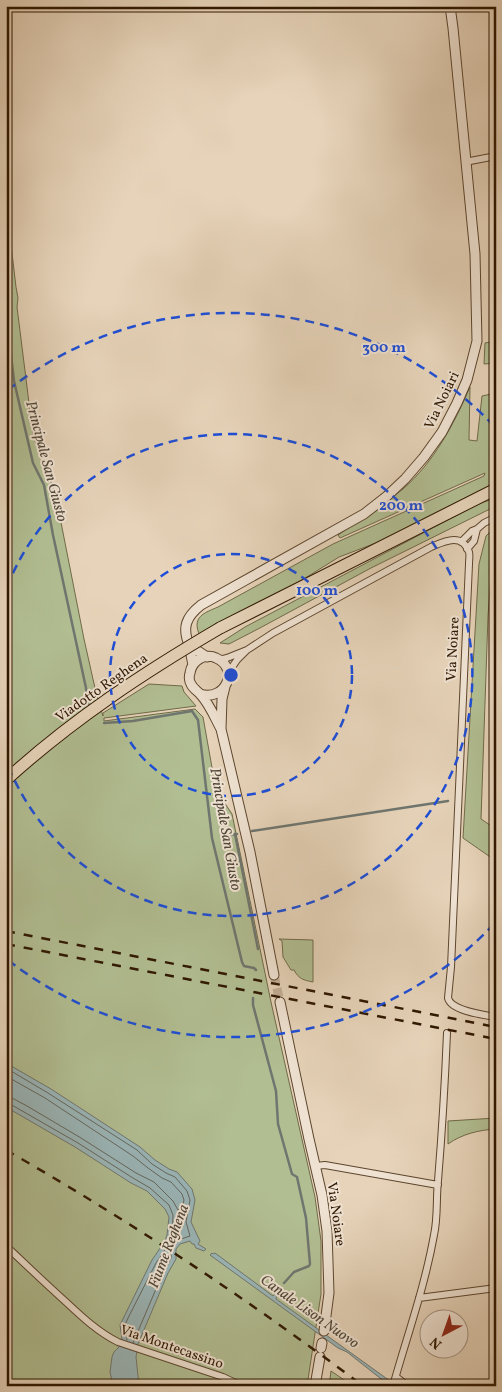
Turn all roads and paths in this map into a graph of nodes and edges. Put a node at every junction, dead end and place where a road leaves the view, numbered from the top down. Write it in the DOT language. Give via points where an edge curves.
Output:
graph roads {
  1 [pos="450,6"];
  2 [pos="496,156"];
  3 [pos="465,162"];
  4 [pos="496,489"];
  5 [pos="496,517"];
  6 [pos="477,529"];
  7 [pos="461,542"];
  8 [pos="467,549"];
  9 [pos="189,645"];
  10 [pos="247,650"];
  11 [pos="207,656"];
  12 [pos="219,660"];
  13 [pos="193,665"];
  14 [pos="228,673"];
  15 [pos="225,688"];
  16 [pos="200,694"];
  17 [pos="221,729"];
  18 [pos="6,780"];
  19 [pos="274,975"];
  20 [pos="280,1002"];
  21 [pos="496,1017"];
  22 [pos="447,1033"];
  23 [pos="315,1166"];
  24 [pos="438,1185"];
  25 [pos="6,1246"];
  26 [pos="496,1288"];
  27 [pos="419,1298"];
  28 [pos="324,1331"];
  29 [pos="321,1350"];
  30 [pos="395,1381"];
  31 [pos="242,1386"];
  32 [pos="315,1386"];
  33 [pos="408,1386"];
  1 -- 3 [label="street, Via Noiari"];
  2 -- 3 [label="street"];
  3 -- 9 [label="street, Via Noiari" via="475,254 477,341 467,380 442,432 405,479 364,514 201,605 186,624"];
  4 -- 18 [label="highway, Viadotto Reghena, bridge" via="220,628 168,658 99,704"];
  5 -- 6 [label="street"];
  6 -- 7 [label="street"];
  6 -- 8 [label="street" via="474,541"];
  7 -- 8 [label="street"];
  7 -- 10 [label="street" via="448,540 431,547"];
  8 -- 21 [label="street, Via Noiare" via="469,564 448,998 454,1006"];
  9 -- 11 [label="street"];
  9 -- 13 [label="street, Via Noiari"];
  10 -- 12 [label="street"];
  10 -- 14 [label="street"];
  11 -- 12 [label="street"];
  11 -- 13 [label="street"];
  12 -- 14 [label="street"];
  13 -- 16 [label="street" via="189,680"];
  14 -- 15 [label="street"];
  15 -- 16 [label="street" via="211,696"];
  15 -- 17 [label="street"];
  16 -- 17 [label="street"];
  17 -- 19 [label="street"];
  20 -- 23 [label="street"];
  22 -- 24 [label="street"];
  23 -- 24 [label="street, Via Noiare" via="330,1165"];
  23 -- 28 [label="street, Via Noiare" via="328,1231 329,1293"];
  24 -- 27 [label="street" via="438,1213"];
  25 -- 31 [label="street, Via Montecassino" via="103,1334"];
  26 -- 27 [label="street"];
  27 -- 30 [label="street"];
  29 -- 32 [label="street"];
  30 -- 33 [label="street"];
}
